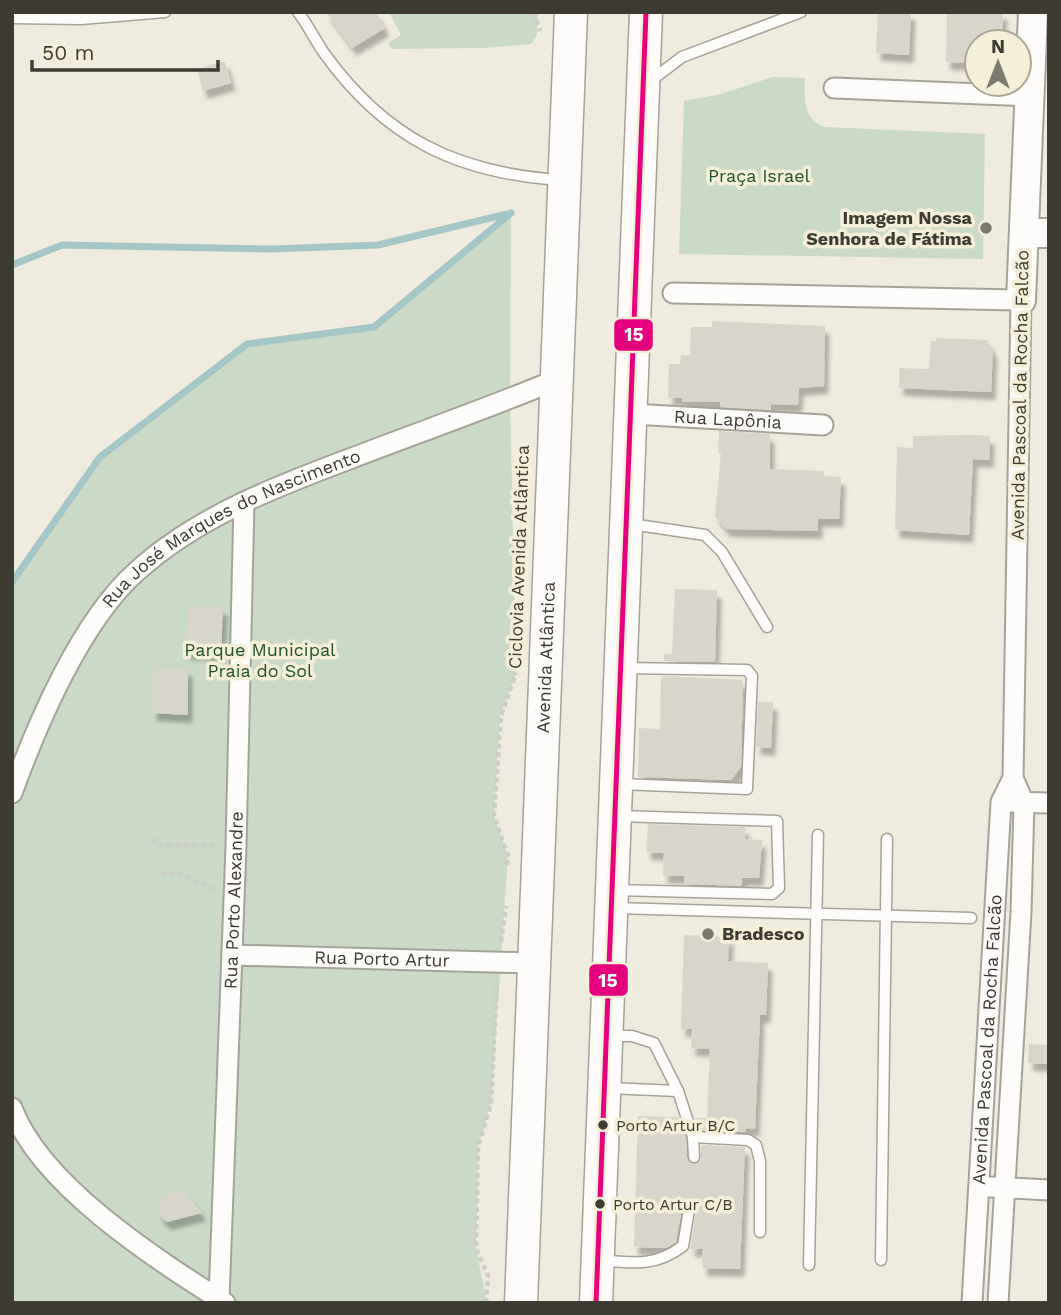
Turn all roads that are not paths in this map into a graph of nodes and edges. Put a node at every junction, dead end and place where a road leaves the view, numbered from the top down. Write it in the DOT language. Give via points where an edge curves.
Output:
graph roads {
  1 [pos="165,12"];
  2 [pos="298,12"];
  3 [pos="571,12"];
  4 [pos="646,12"];
  5 [pos="801,12"];
  6 [pos="12,18"];
  7 [pos="643,86"];
  8 [pos="834,88"];
  9 [pos="963,93"];
  10 [pos="1029,98"];
  11 [pos="1038,178"];
  12 [pos="564,180"];
  13 [pos="1036,233"];
  14 [pos="673,293"];
  15 [pos="1021,300"];
  16 [pos="556,380"];
  17 [pos="632,414"];
  18 [pos="823,425"];
  19 [pos="244,502"];
  20 [pos="627,524"];
  21 [pos="767,627"];
  22 [pos="620,668"];
  23 [pos="1013,778"];
  24 [pos="615,784"];
  25 [pos="12,793"];
  26 [pos="1001,802"];
  27 [pos="1024,803"];
  28 [pos="1049,803"];
  29 [pos="614,816"];
  30 [pos="818,835"];
  31 [pos="887,839"];
  32 [pos="610,899"];
  33 [pos="817,914"];
  34 [pos="886,916"];
  35 [pos="971,918"];
  36 [pos="232,955"];
  37 [pos="532,963"];
  38 [pos="605,1036"];
  39 [pos="604,1088"];
  40 [pos="678,1091"];
  41 [pos="12,1108"];
  42 [pos="16,1132"];
  43 [pos="693,1137"];
  44 [pos="694,1157"];
  45 [pos="979,1186"];
  46 [pos="1003,1188"];
  47 [pos="1049,1190"];
  48 [pos="689,1210"];
  49 [pos="760,1233"];
  50 [pos="597,1260"];
  51 [pos="881,1260"];
  52 [pos="809,1265"];
  53 [pos="222,1301"];
  54 [pos="521,1303"];
  55 [pos="596,1303"];
  56 [pos="972,1303"];
  57 [pos="998,1303"];
  1 -- 6 [label="lane" via="81,19"];
  2 -- 12 [label="lane" via="325,53 372,108 406,135 446,158"];
  3 -- 12 [label="main road, Avenida Atlântica"];
  4 -- 7 [label="main road"];
  5 -- 7 [label="lane" via="682,57"];
  7 -- 17 [label="main road"];
  8 -- 9 [label="street"];
  10 -- 11 [label="street, Avenida Pascoal da Rocha Falcão"];
  11 -- 13 [label="street, Avenida Pascoal da Rocha Falcão"];
  12 -- 16 [label="main road, Avenida Atlântica"];
  13 -- 15 [label="street, Avenida Pascoal da Rocha Falcão"];
  14 -- 15 [label="street"];
  15 -- 23 [label="street, Avenida Pascoal da Rocha Falcão"];
  16 -- 19 [label="street, Rua José Marques do Nascimento"];
  16 -- 37 [label="main road, Avenida Atlântica"];
  17 -- 18 [label="street, Rua Lapônia"];
  17 -- 20 [label="main road"];
  19 -- 25 [label="street, Rua José Marques do Nascimento" via="136,572 94,623 57,685"];
  19 -- 36 [label="street, Rua Porto Alexandre"];
  20 -- 21 [label="lane" via="705,535 722,552"];
  20 -- 22 [label="main road"];
  22 -- 24 [label="main road"];
  22 -- 24 [label="lane" via="747,670 752,676 747,789"];
  23 -- 26 [label="street, Avenida Pascoal da Rocha Falcão"];
  23 -- 27 [label="street, Avenida Pascoal da Rocha Falcão"];
  24 -- 29 [label="main road"];
  26 -- 27 [label="street"];
  26 -- 45 [label="street, Avenida Pascoal da Rocha Falcão"];
  27 -- 28 [label="street"];
  27 -- 46 [label="street, Avenida Pascoal da Rocha Falcão"];
  29 -- 32 [label="main road"];
  29 -- 32 [label="lane" via="777,821 779,888 772,894"];
  30 -- 33 [label="lane"];
  31 -- 34 [label="lane"];
  32 -- 33 [label="lane"];
  32 -- 38 [label="main road"];
  33 -- 34 [label="lane"];
  33 -- 52 [label="lane"];
  34 -- 35 [label="lane"];
  34 -- 51 [label="lane"];
  36 -- 37 [label="street, Rua Porto Artur"];
  36 -- 53 [label="street, Rua Porto Alexandre"];
  37 -- 54 [label="main road, Avenida Atlântica"];
  38 -- 39 [label="main road"];
  38 -- 40 [label="lane" via="653,1042"];
  39 -- 40 [label="lane"];
  39 -- 50 [label="main road"];
  40 -- 43 [label="lane"];
  41 -- 42 [label="street"];
  42 -- 53 [label="street" via="68,1188"];
  43 -- 44 [label="lane"];
  43 -- 49 [label="lane" via="748,1140 755,1145 760,1161"];
  45 -- 46 [label="street"];
  45 -- 56 [label="street, Avenida Pascoal da Rocha Falcão"];
  46 -- 47 [label="street"];
  46 -- 57 [label="street, Avenida Pascoal da Rocha Falcão"];
  48 -- 50 [label="lane" via="683,1246 665,1259 636,1263"];
  50 -- 55 [label="main road"];
}
